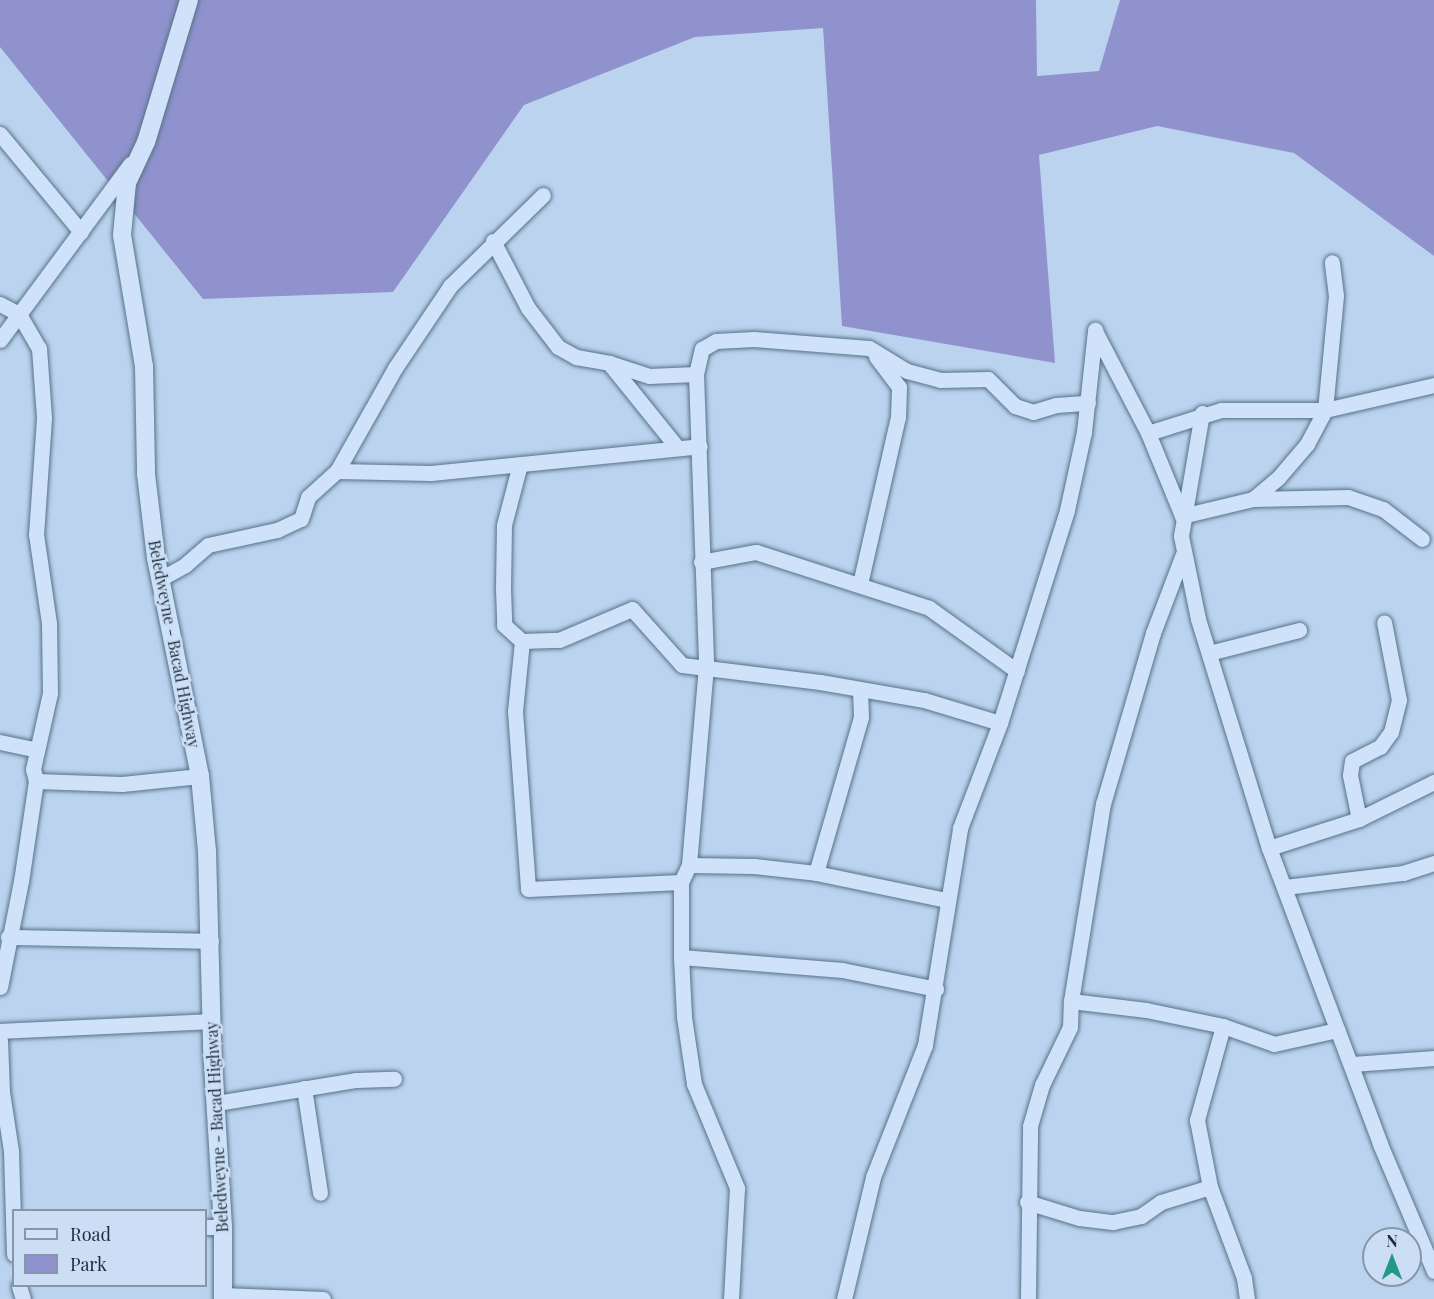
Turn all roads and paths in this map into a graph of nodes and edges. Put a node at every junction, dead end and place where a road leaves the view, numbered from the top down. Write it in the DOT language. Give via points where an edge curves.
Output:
graph roads {
  1 [pos="189,0"];
  2 [pos="0,134"];
  3 [pos="146,142"];
  4 [pos="543,195"];
  5 [pos="81,232"];
  6 [pos="493,241"];
  7 [pos="1332,262"];
  8 [pos="0,304"];
  9 [pos="19,314"];
  10 [pos="0,340"];
  11 [pos="869,348"];
  12 [pos="609,363"];
  13 [pos="696,374"];
  14 [pos="1434,385"];
  15 [pos="1088,403"];
  16 [pos="1325,410"];
  17 [pos="1202,413"];
  18 [pos="1148,432"];
  19 [pos="676,446"];
  20 [pos="700,446"];
  21 [pos="520,464"];
  22 [pos="337,471"];
  23 [pos="1253,499"];
  24 [pos="1182,516"];
  25 [pos="1422,539"];
  26 [pos="1183,554"];
  27 [pos="701,562"];
  28 [pos="160,579"];
  29 [pos="860,584"];
  30 [pos="1384,622"];
  31 [pos="1299,630"];
  32 [pos="522,641"];
  33 [pos="1209,653"];
  34 [pos="706,666"];
  35 [pos="1017,671"];
  36 [pos="860,691"];
  37 [pos="1000,723"];
  38 [pos="0,742"];
  39 [pos="37,750"];
  40 [pos="200,776"];
  41 [pos="36,781"];
  42 [pos="1434,782"];
  43 [pos="1359,819"];
  44 [pos="1269,849"];
  45 [pos="1434,863"];
  46 [pos="689,865"];
  47 [pos="816,873"];
  48 [pos="681,882"];
  49 [pos="1285,887"];
  50 [pos="946,900"];
  51 [pos="8,937"];
  52 [pos="211,941"];
  53 [pos="681,957"];
  54 [pos="0,987"];
  55 [pos="936,989"];
  56 [pos="1071,1001"];
  57 [pos="211,1021"];
  58 [pos="1223,1026"];
  59 [pos="1337,1029"];
  60 [pos="0,1031"];
  61 [pos="0,1040"];
  62 [pos="1434,1058"];
  63 [pos="1353,1064"];
  64 [pos="394,1079"];
  65 [pos="304,1088"];
  66 [pos="217,1103"];
  67 [pos="1210,1187"];
  68 [pos="320,1193"];
  69 [pos="1027,1202"];
  70 [pos="12,1209"];
  71 [pos="214,1227"];
  72 [pos="1434,1270"];
  73 [pos="223,1297"];
  74 [pos="323,1299"];
  75 [pos="731,1299"];
  76 [pos="844,1299"];
  77 [pos="1028,1299"];
  78 [pos="1247,1299"];
  1 -- 3 [label="street, Beledweyne - Bacad Highway"];
  2 -- 5 [label="street"];
  3 -- 5 [label="street"];
  3 -- 28 [label="street, Beledweyne - Bacad Highway" via="127,183 122,235 144,366 146,474"];
  4 -- 6 [label="street"];
  5 -- 9 [label="street"];
  6 -- 12 [label="street" via="528,308 558,347 576,357"];
  6 -- 22 [label="street" via="450,286 395,368"];
  7 -- 16 [label="street" via="1336,296"];
  8 -- 9 [label="street"];
  9 -- 10 [label="street"];
  9 -- 39 [label="street" via="39,348 44,383 36,534 49,623 50,693"];
  11 -- 13 [label="street" via="754,339 716,341 702,349"];
  11 -- 15 [label="street" via="907,371 940,380 988,379 1015,406 1033,412 1056,405"];
  11 -- 29 [label="street" via="900,387 898,417"];
  12 -- 13 [label="street" via="649,376"];
  12 -- 19 [label="street"];
  13 -- 20 [label="street"];
  14 -- 16 [label="street"];
  15 -- 18 [label="street" via="1095,330"];
  15 -- 35 [label="street" via="1067,510"];
  16 -- 17 [label="street"];
  16 -- 23 [label="street" via="1307,444 1278,478"];
  17 -- 18 [label="street"];
  17 -- 24 [label="street"];
  18 -- 24 [label="street"];
  19 -- 20 [label="street"];
  19 -- 21 [label="street"];
  20 -- 27 [label="street"];
  21 -- 22 [label="street" via="431,473"];
  21 -- 32 [label="street" via="504,525 503,588 504,625"];
  22 -- 28 [label="street" via="308,497 301,519 277,530 208,545 185,565"];
  23 -- 24 [label="street"];
  23 -- 25 [label="street" via="1348,497 1383,509"];
  24 -- 26 [label="street"];
  26 -- 33 [label="street"];
  26 -- 56 [label="street" via="1153,633 1103,804"];
  27 -- 29 [label="street" via="756,552"];
  27 -- 34 [label="street"];
  28 -- 40 [label="street, Beledweyne - Bacad Highway"];
  29 -- 35 [label="street" via="929,608"];
  30 -- 43 [label="street" via="1399,700 1391,732 1380,747 1352,761 1350,775"];
  31 -- 33 [label="street"];
  32 -- 34 [label="street" via="559,640 632,609 682,665"];
  32 -- 48 [label="street" via="515,711 528,889"];
  33 -- 44 [label="street"];
  34 -- 36 [label="street"];
  34 -- 46 [label="street"];
  35 -- 37 [label="street"];
  36 -- 37 [label="street" via="924,700"];
  36 -- 47 [label="street" via="861,717"];
  37 -- 50 [label="street" via="960,828"];
  38 -- 39 [label="street"];
  39 -- 41 [label="street" via="33,769"];
  40 -- 41 [label="street" via="122,784"];
  40 -- 52 [label="street, Beledweyne - Bacad Highway"];
  41 -- 51 [label="street"];
  42 -- 43 [label="street"];
  43 -- 44 [label="street"];
  44 -- 49 [label="street"];
  45 -- 49 [label="street" via="1403,873"];
  46 -- 47 [label="street" via="754,866"];
  46 -- 48 [label="street"];
  47 -- 50 [label="street"];
  48 -- 53 [label="street"];
  49 -- 59 [label="street"];
  50 -- 55 [label="street"];
  51 -- 52 [label="street"];
  51 -- 54 [label="street"];
  52 -- 57 [label="street, Beledweyne - Bacad Highway"];
  53 -- 55 [label="street" via="842,970"];
  53 -- 75 [label="street" via="684,1017 694,1084 736,1188"];
  55 -- 76 [label="street" via="925,1045 873,1178"];
  56 -- 58 [label="street" via="1146,1010"];
  56 -- 69 [label="street" via="1070,1027 1042,1085 1030,1126"];
  57 -- 60 [label="street"];
  57 -- 66 [label="street, Beledweyne - Bacad Highway"];
  58 -- 59 [label="street" via="1274,1044"];
  58 -- 67 [label="street" via="1197,1120"];
  59 -- 63 [label="street"];
  61 -- 70 [label="street"];
  62 -- 63 [label="street"];
  63 -- 72 [label="street" via="1380,1144"];
  64 -- 65 [label="street"];
  65 -- 66 [label="street"];
  65 -- 68 [label="street"];
  66 -- 71 [label="street, Beledweyne - Bacad Highway"];
  67 -- 69 [label="street" via="1161,1202 1141,1216 1113,1222 1079,1218"];
  67 -- 78 [label="street" via="1244,1278"];
  69 -- 77 [label="street"];
  71 -- 73 [label="street, Beledweyne - Bacad Highway"];
  73 -- 74 [label="street"];
}
